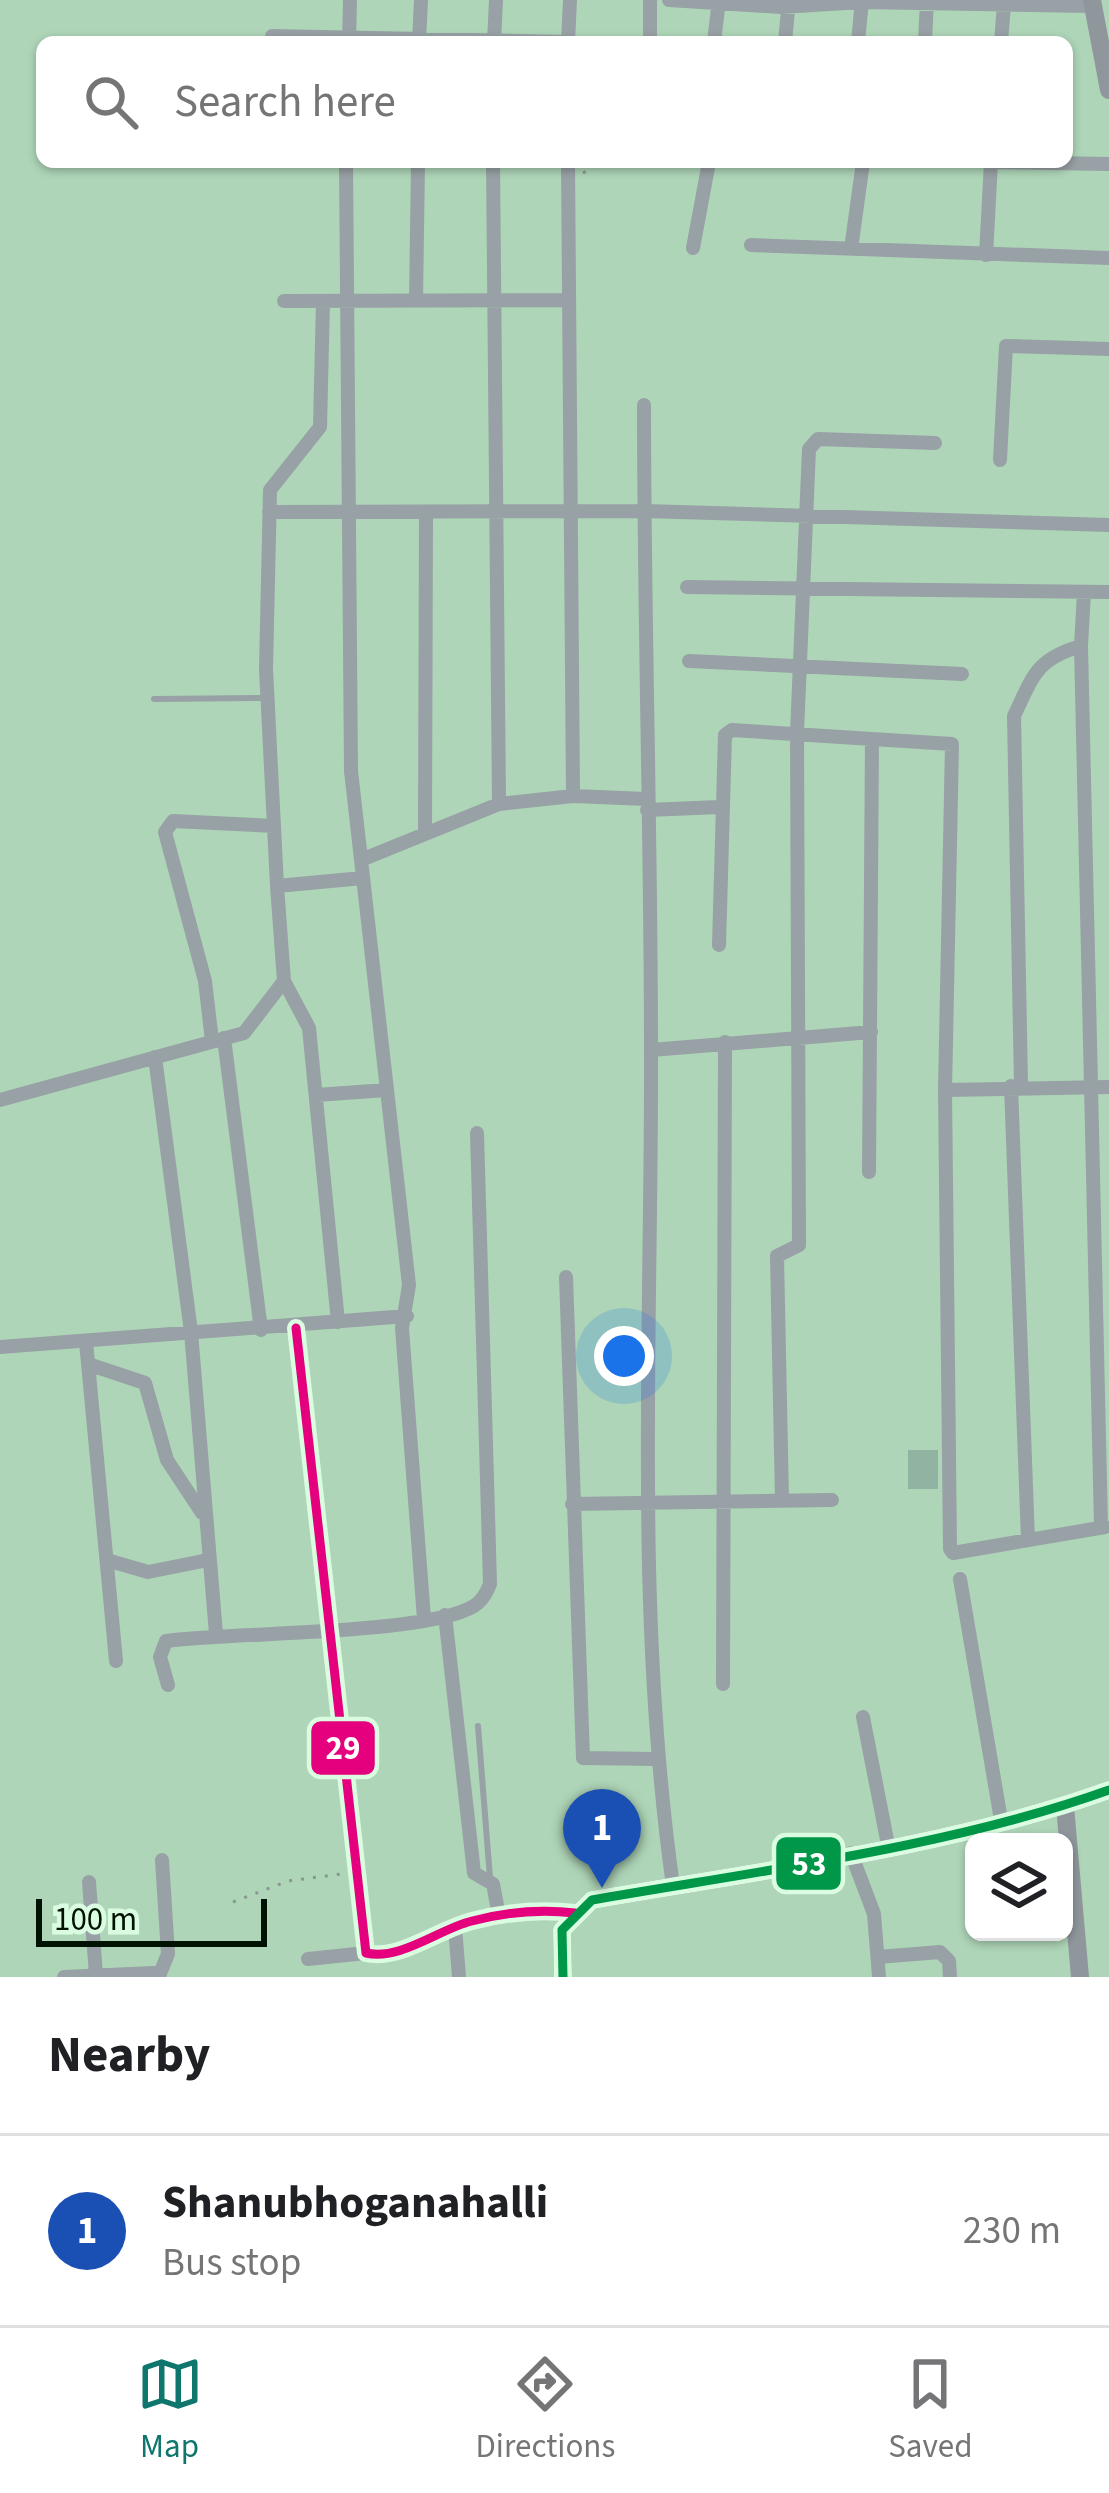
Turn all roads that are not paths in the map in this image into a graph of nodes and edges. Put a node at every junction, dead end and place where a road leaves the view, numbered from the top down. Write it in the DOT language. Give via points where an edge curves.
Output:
graph roads {
  1 [pos="350,0"];
  2 [pos="421,0"];
  3 [pos="496,0"];
  4 [pos="570,0"];
  5 [pos="650,0"];
  6 [pos="670,0"];
  7 [pos="862,1"];
  8 [pos="927,1"];
  9 [pos="719,2"];
  10 [pos="789,3"];
  11 [pos="1092,3"];
  12 [pos="1004,5"];
  13 [pos="349,36"];
  14 [pos="419,36"];
  15 [pos="494,36"];
  16 [pos="568,36"];
  17 [pos="650,36"];
  18 [pos="715,36"];
  19 [pos="786,36"];
  20 [pos="859,36"];
  21 [pos="926,36"];
  22 [pos="1001,36"];
  23 [pos="1109,90"];
  24 [pos="1073,163"];
  25 [pos="1109,164"];
  26 [pos="346,168"];
  27 [pos="418,168"];
  28 [pos="493,168"];
  29 [pos="568,168"];
  30 [pos="708,168"];
  31 [pos="862,168"];
  32 [pos="989,168"];
  33 [pos="751,245"];
  34 [pos="693,248"];
  35 [pos="851,249"];
  36 [pos="986,255"];
  37 [pos="1109,258"];
  38 [pos="491,300"];
  39 [pos="568,300"];
  40 [pos="284,301"];
  41 [pos="323,301"];
  42 [pos="344,301"];
  43 [pos="416,301"];
  44 [pos="1109,349"];
  45 [pos="644,405"];
  46 [pos="935,443"];
  47 [pos="1000,460"];
  48 [pos="569,511"];
  49 [pos="644,511"];
  50 [pos="269,512"];
  51 [pos="346,514"];
  52 [pos="426,514"];
  53 [pos="494,514"];
  54 [pos="806,514"];
  55 [pos="1109,525"];
  56 [pos="687,587"];
  57 [pos="802,589"];
  58 [pos="1084,592"];
  59 [pos="1109,592"];
  60 [pos="1081,646"];
  61 [pos="689,661"];
  62 [pos="800,665"];
  63 [pos="962,674"];
  64 [pos="268,698"];
  65 [pos="154,699"];
  66 [pos="797,733"];
  67 [pos="872,739"];
  68 [pos="573,796"];
  69 [pos="499,804"];
  70 [pos="647,804"];
  71 [pos="720,807"];
  72 [pos="274,826"];
  73 [pos="425,834"];
  74 [pos="361,860"];
  75 [pos="363,878"];
  76 [pos="277,886"];
  77 [pos="719,945"];
  78 [pos="284,981"];
  79 [pos="871,1032"];
  80 [pos="797,1034"];
  81 [pos="218,1040"];
  82 [pos="725,1042"];
  83 [pos="651,1050"];
  84 [pos="155,1057"];
  85 [pos="1016,1086"];
  86 [pos="1102,1087"];
  87 [pos="387,1090"];
  88 [pos="945,1090"];
  89 [pos="316,1095"];
  90 [pos="0,1100"];
  91 [pos="477,1133"];
  92 [pos="869,1172"];
  93 [pos="566,1277"];
  94 [pos="407,1316"];
  95 [pos="338,1322"];
  96 [pos="296,1328"];
  97 [pos="261,1330"];
  98 [pos="191,1333"];
  99 [pos="86,1342"];
  100 [pos="0,1347"];
  101 [pos="88,1364"];
  102 [pos="720,1500"];
  103 [pos="782,1500"];
  104 [pos="832,1500"];
  105 [pos="646,1502"];
  106 [pos="572,1504"];
  107 [pos="203,1514"];
  108 [pos="1105,1527"];
  109 [pos="1028,1540"];
  110 [pos="106,1560"];
  111 [pos="208,1560"];
  112 [pos="960,1579"];
  113 [pos="445,1615"];
  114 [pos="424,1619"];
  115 [pos="330,1629"];
  116 [pos="216,1634"];
  117 [pos="116,1661"];
  118 [pos="723,1684"];
  119 [pos="168,1685"];
  120 [pos="862,1717"];
  121 [pos="478,1726"];
  122 [pos="655,1760"];
  123 [pos="1109,1790"];
  124 [pos="1065,1806"];
  125 [pos="1001,1820"];
  126 [pos="888,1845"];
  127 [pos="851,1853"];
  128 [pos="162,1860"];
  129 [pos="490,1881"];
  130 [pos="88,1882"];
  131 [pos="673,1886"];
  132 [pos="575,1913"];
  133 [pos="499,1916"];
  134 [pos="455,1927"];
  135 [pos="366,1953"];
  136 [pos="878,1957"];
  137 [pos="308,1960"];
  138 [pos="96,1976"];
  139 [pos="64,1977"];
  140 [pos="78,1977"];
  141 [pos="159,1977"];
  142 [pos="459,1977"];
  143 [pos="562,1977"];
  144 [pos="879,1977"];
  145 [pos="950,1977"];
  146 [pos="1080,1977"];
  1 -- 13 [label="street"];
  2 -- 14 [label="street"];
  3 -- 15 [label="street"];
  4 -- 16 [label="street"];
  5 -- 17 [label="street"];
  6 -- 9 [label="street"];
  7 -- 8 [label="street"];
  7 -- 10 [label="street"];
  7 -- 20 [label="street"];
  8 -- 12 [label="street"];
  8 -- 21 [label="street"];
  9 -- 10 [label="street"];
  9 -- 18 [label="street"];
  10 -- 19 [label="street"];
  11 -- 12 [label="street"];
  11 -- 23 [label="street"];
  12 -- 22 [label="street"];
  24 -- 25 [label="street"];
  26 -- 42 [label="street"];
  27 -- 43 [label="street"];
  28 -- 38 [label="street"];
  29 -- 39 [label="street"];
  30 -- 34 [label="street"];
  31 -- 35 [label="street"];
  32 -- 36 [label="street"];
  33 -- 35 [label="street"];
  35 -- 36 [label="street"];
  36 -- 37 [label="street"];
  38 -- 39 [label="street"];
  38 -- 43 [label="street"];
  38 -- 53 [label="street"];
  39 -- 48 [label="street"];
  40 -- 41 [label="street"];
  41 -- 42 [label="street"];
  41 -- 50 [label="street" via="320,427 270,490"];
  42 -- 43 [label="street"];
  42 -- 51 [label="street"];
  44 -- 47 [label="street" via="1006,346"];
  45 -- 49 [label="street"];
  46 -- 54 [label="street" via="812,442"];
  48 -- 49 [label="street"];
  48 -- 53 [label="street"];
  48 -- 68 [label="street"];
  49 -- 54 [label="street"];
  49 -- 70 [label="street"];
  50 -- 51 [label="street"];
  50 -- 64 [label="street"];
  51 -- 52 [label="street"];
  51 -- 74 [label="street" via="351,771"];
  52 -- 53 [label="street"];
  52 -- 73 [label="street"];
  53 -- 69 [label="street"];
  54 -- 55 [label="street"];
  54 -- 57 [label="street"];
  56 -- 57 [label="street"];
  57 -- 58 [label="street"];
  57 -- 62 [label="street"];
  58 -- 59 [label="street"];
  58 -- 60 [label="street"];
  60 -- 85 [label="street" via="1050,655 1014,716"];
  60 -- 86 [label="street"];
  61 -- 62 [label="street"];
  62 -- 63 [label="street"];
  62 -- 66 [label="street"];
  64 -- 65 [label="lane"];
  64 -- 72 [label="street"];
  66 -- 67 [label="street"];
  66 -- 71 [label="street" via="724,735"];
  66 -- 80 [label="street"];
  67 -- 79 [label="street"];
  67 -- 88 [label="street" via="952,744"];
  68 -- 69 [label="street"];
  68 -- 70 [label="street"];
  69 -- 73 [label="street"];
  70 -- 71 [label="street"];
  70 -- 83 [label="street"];
  71 -- 77 [label="street"];
  72 -- 76 [label="street"];
  72 -- 81 [label="street" via="189,818 165,832"];
  73 -- 74 [label="street"];
  74 -- 75 [label="street"];
  75 -- 76 [label="street"];
  75 -- 87 [label="street"];
  76 -- 78 [label="street"];
  78 -- 81 [label="street" via="255,1025"];
  78 -- 89 [label="street" via="309,1028"];
  79 -- 80 [label="street"];
  79 -- 92 [label="street"];
  80 -- 82 [label="street"];
  80 -- 103 [label="street" via="799,1245 777,1256"];
  81 -- 84 [label="street"];
  81 -- 97 [label="street"];
  82 -- 83 [label="street"];
  82 -- 102 [label="street"];
  83 -- 105 [label="street"];
  84 -- 90 [label="street"];
  84 -- 98 [label="street"];
  85 -- 86 [label="street"];
  85 -- 88 [label="street"];
  85 -- 109 [label="street"];
  86 -- 108 [label="street"];
  87 -- 89 [label="street"];
  87 -- 94 [label="street"];
  88 -- 109 [label="street" via="950,1549"];
  89 -- 95 [label="street"];
  91 -- 113 [label="street" via="490,1584 473,1607"];
  93 -- 106 [label="street"];
  94 -- 95 [label="street"];
  94 -- 114 [label="street"];
  95 -- 96 [label="street"];
  96 -- 97 [label="street"];
  96 -- 115 [label="street"];
  97 -- 98 [label="street"];
  98 -- 99 [label="street"];
  98 -- 107 [label="street"];
  99 -- 100 [label="street"];
  99 -- 101 [label="street"];
  101 -- 107 [label="street" via="145,1383 166,1460"];
  101 -- 110 [label="street"];
  102 -- 103 [label="street"];
  102 -- 105 [label="street"];
  102 -- 118 [label="street"];
  103 -- 104 [label="street"];
  105 -- 106 [label="street"];
  105 -- 122 [label="street"];
  106 -- 122 [label="street" via="583,1758"];
  107 -- 111 [label="street"];
  108 -- 109 [label="street"];
  110 -- 111 [label="street" via="148,1572"];
  110 -- 117 [label="street"];
  111 -- 116 [label="street"];
  112 -- 125 [label="street"];
  113 -- 114 [label="street"];
  113 -- 129 [label="street" via="466,1831 475,1873"];
  114 -- 115 [label="street"];
  115 -- 116 [label="street"];
  115 -- 135 [label="street"];
  116 -- 119 [label="street" via="161,1645"];
  120 -- 126 [label="street"];
  121 -- 129 [label="lane"];
  122 -- 131 [label="street"];
  123 -- 124 [label="street"];
  124 -- 125 [label="street"];
  124 -- 146 [label="street"];
  125 -- 126 [label="street"];
  126 -- 127 [label="street"];
  127 -- 131 [label="street"];
  127 -- 136 [label="street" via="874,1914"];
  128 -- 141 [label="street" via="168,1954"];
  129 -- 133 [label="street"];
  130 -- 138 [label="street"];
  131 -- 132 [label="street" via="592,1900"];
  132 -- 133 [label="street"];
  132 -- 143 [label="street" via="562,1930"];
  133 -- 134 [label="street"];
  134 -- 135 [label="street" via="395,1951"];
  134 -- 142 [label="street"];
  135 -- 137 [label="street"];
  136 -- 144 [label="street"];
  136 -- 145 [label="street" via="940,1952"];
  138 -- 140 [label="street"];
  138 -- 141 [label="street"];
  139 -- 140 [label="street"];
}
